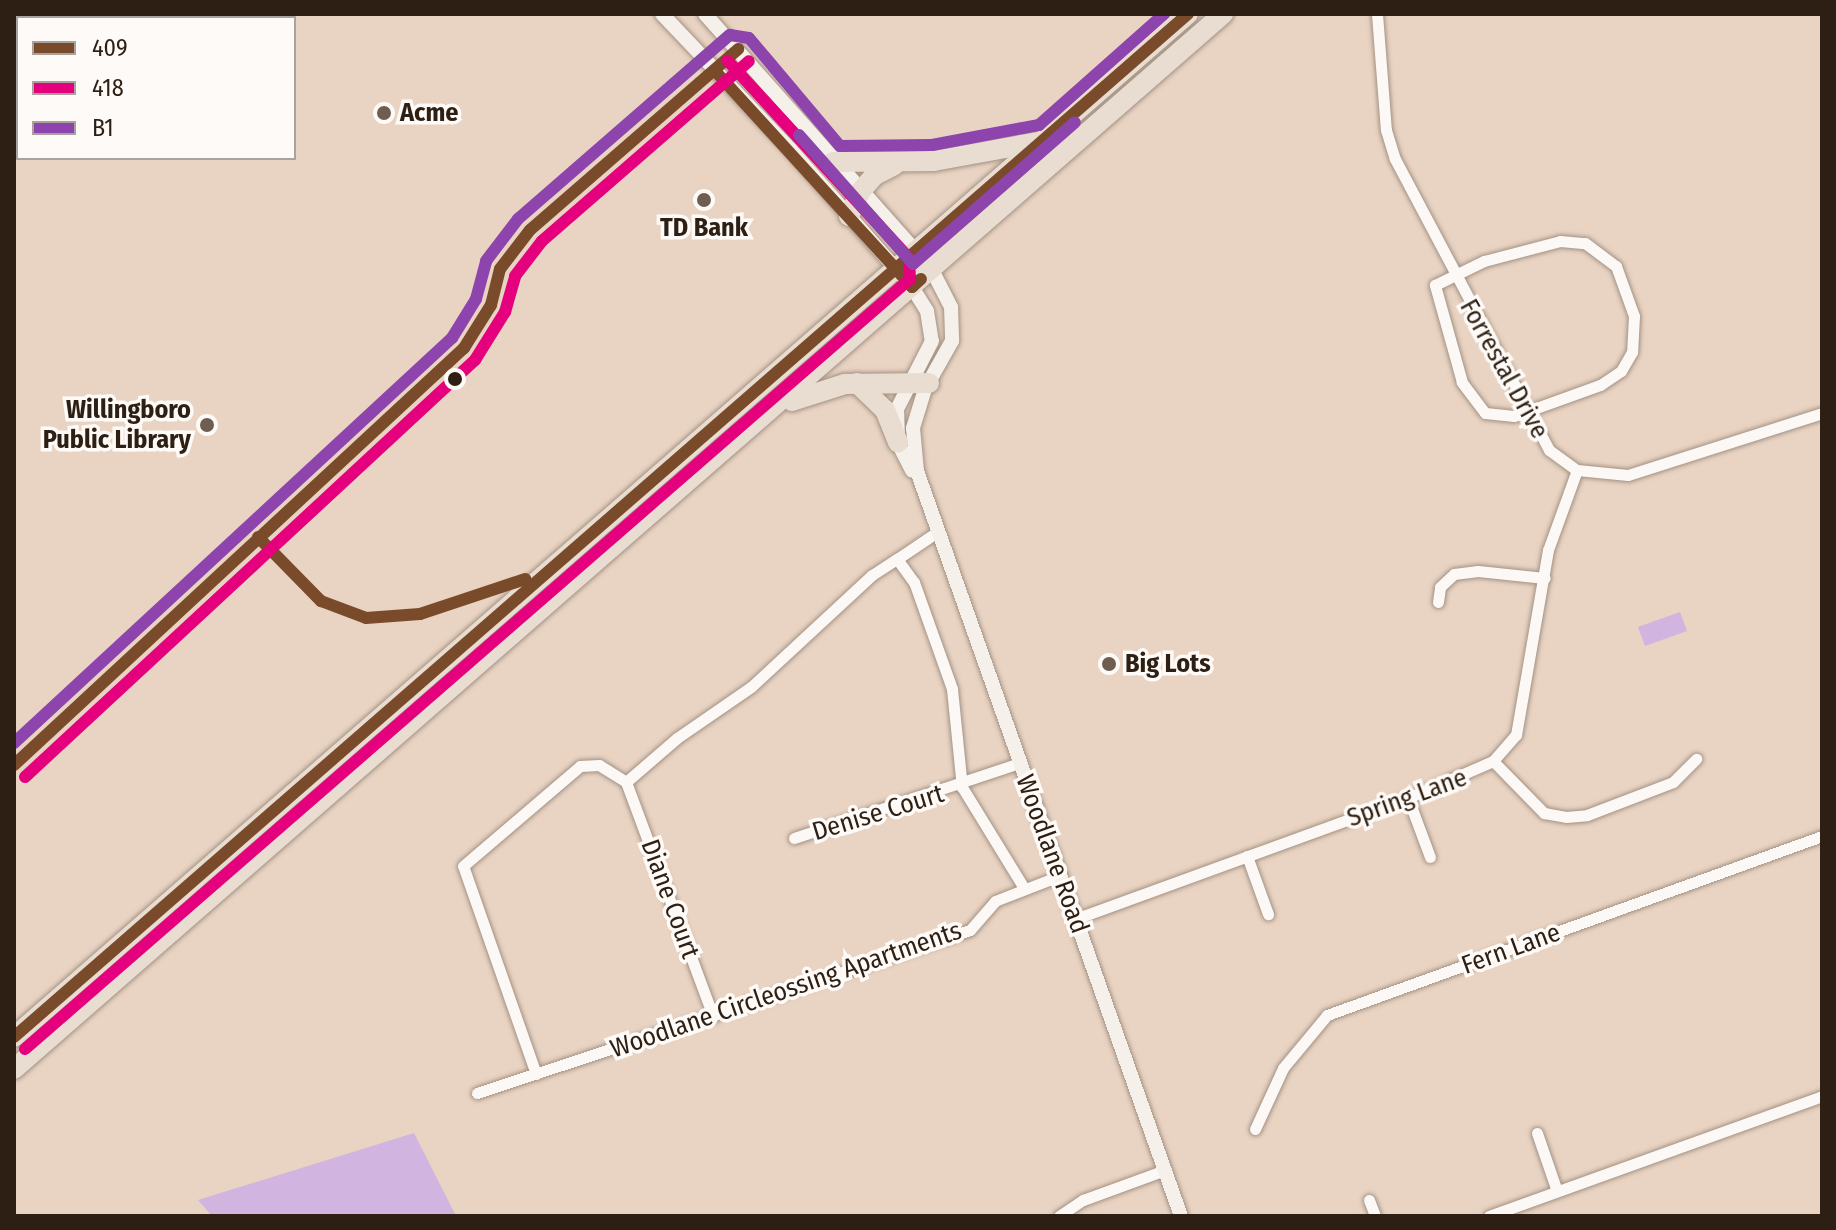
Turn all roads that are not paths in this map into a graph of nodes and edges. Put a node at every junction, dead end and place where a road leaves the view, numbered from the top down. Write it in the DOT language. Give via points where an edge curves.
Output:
graph roads {
  1 [pos="705,14"];
  2 [pos="1188,14"];
  3 [pos="1223,14"];
  4 [pos="1377,14"];
  5 [pos="665,15"];
  6 [pos="1046,140"];
  7 [pos="833,162"];
  8 [pos="903,163"];
  9 [pos="860,192"];
  10 [pos="849,216"];
  11 [pos="917,251"];
  12 [pos="897,269"];
  13 [pos="932,270"];
  14 [pos="1452,273"];
  15 [pos="912,287"];
  16 [pos="857,383"];
  17 [pos="920,383"];
  18 [pos="1526,412"];
  19 [pos="1822,413"];
  20 [pos="764,416"];
  21 [pos="898,443"];
  22 [pos="1577,470"];
  23 [pos="923,493"];
  24 [pos="937,532"];
  25 [pos="897,559"];
  26 [pos="1545,578"];
  27 [pos="1438,602"];
  28 [pos="1696,759"];
  29 [pos="1493,761"];
  30 [pos="1020,763"];
  31 [pos="626,782"];
  32 [pos="962,787"];
  33 [pos="1408,798"];
  34 [pos="1822,836"];
  35 [pos="794,838"];
  36 [pos="1247,856"];
  37 [pos="1430,857"];
  38 [pos="1059,876"];
  39 [pos="1024,888"];
  40 [pos="1268,914"];
  41 [pos="1075,919"];
  42 [pos="713,1016"];
  43 [pos="14,1037"];
  44 [pos="14,1069"];
  45 [pos="536,1074"];
  46 [pos="477,1093"];
  47 [pos="1822,1096"];
  48 [pos="1255,1129"];
  49 [pos="1537,1133"];
  50 [pos="1165,1170"];
  51 [pos="1557,1191"];
  52 [pos="1369,1200"];
  53 [pos="1059,1216"];
  54 [pos="1181,1216"];
  55 [pos="1375,1216"];
  56 [pos="1489,1216"];
  1 -- 7 [label="street, Woodlane Road"];
  2 -- 6 [label="highway"];
  3 -- 13 [label="highway"];
  4 -- 14 [label="street, Forrestal Drive" via="1390,144"];
  5 -- 10 [label="street, Woodlane Road"];
  6 -- 8 [label="highway" via="982,156"];
  6 -- 11 [label="highway"];
  7 -- 8 [label="highway"];
  7 -- 9 [label="street, Woodlane Road"];
  8 -- 9 [label="highway" via="881,170"];
  9 -- 10 [label="highway"];
  9 -- 11 [label="street, Woodlane Road"];
  10 -- 12 [label="street, Woodlane Road"];
  11 -- 12 [label="highway"];
  11 -- 13 [label="street, Woodlane Road"];
  12 -- 15 [label="street, Woodlane Road"];
  12 -- 43 [label="highway"];
  13 -- 15 [label="highway"];
  13 -- 17 [label="street, Woodlane Road" via="955,325"];
  14 -- 18 [label="street, Forrestal Drive"];
  14 -- 18 [label="street" via="1434,292 1470,399 1494,416"];
  14 -- 18 [label="street" via="1534,246 1573,240 1607,256 1622,278 1636,328 1627,363 1600,385"];
  15 -- 17 [label="street, Woodlane Road" via="927,311 932,341"];
  15 -- 20 [label="highway"];
  16 -- 17 [label="highway"];
  16 -- 20 [label="highway" via="824,387"];
  16 -- 21 [label="highway" via="885,410"];
  17 -- 21 [label="street, Woodlane Road" via="897,409"];
  17 -- 23 [label="street, Woodlane Road" via="913,428"];
  18 -- 22 [label="street, Forrestal Drive" via="1549,450"];
  19 -- 22 [label="street" via="1628,475"];
  20 -- 44 [label="highway"];
  21 -- 23 [label="street, Woodlane Road"];
  22 -- 26 [label="street, Spring Lane" via="1548,550"];
  23 -- 24 [label="street, Woodlane Road"];
  24 -- 25 [label="street"];
  24 -- 30 [label="street, Woodlane Road"];
  25 -- 31 [label="street" via="872,575 751,687 677,738"];
  25 -- 32 [label="street" via="914,582 952,689"];
  26 -- 27 [label="street" via="1478,571 1454,574 1440,587"];
  26 -- 29 [label="street, Spring Lane" via="1516,735"];
  28 -- 29 [label="street" via="1673,782 1587,815 1566,817 1544,813"];
  29 -- 33 [label="street, Spring Lane"];
  30 -- 32 [label="street, Denise Court"];
  30 -- 38 [label="street, Woodlane Road"];
  31 -- 42 [label="street, Diane Court"];
  31 -- 45 [label="street" via="599,765 580,766 463,866"];
  32 -- 35 [label="street, Denise Court"];
  32 -- 39 [label="street"];
  33 -- 36 [label="street, Spring Lane"];
  33 -- 37 [label="street"];
  34 -- 48 [label="street, Fern Lane" via="1327,1015 1283,1068"];
  36 -- 40 [label="street"];
  36 -- 41 [label="street, Spring Lane"];
  38 -- 39 [label="street, Woodlane Circleossing Apartments"];
  38 -- 41 [label="street, Woodlane Road"];
  39 -- 42 [label="street, Woodlane Circleossing Apartments" via="995,901 970,930"];
  41 -- 50 [label="street, Woodlane Road"];
  42 -- 45 [label="street, Woodlane Circleossing Apartments"];
  45 -- 46 [label="street, Woodlane Circleossing Apartments"];
  47 -- 51 [label="street"];
  49 -- 51 [label="street"];
  50 -- 53 [label="street" via="1083,1200"];
  50 -- 54 [label="street, Woodlane Road"];
  51 -- 56 [label="street"];
  52 -- 55 [label="street"];
}
